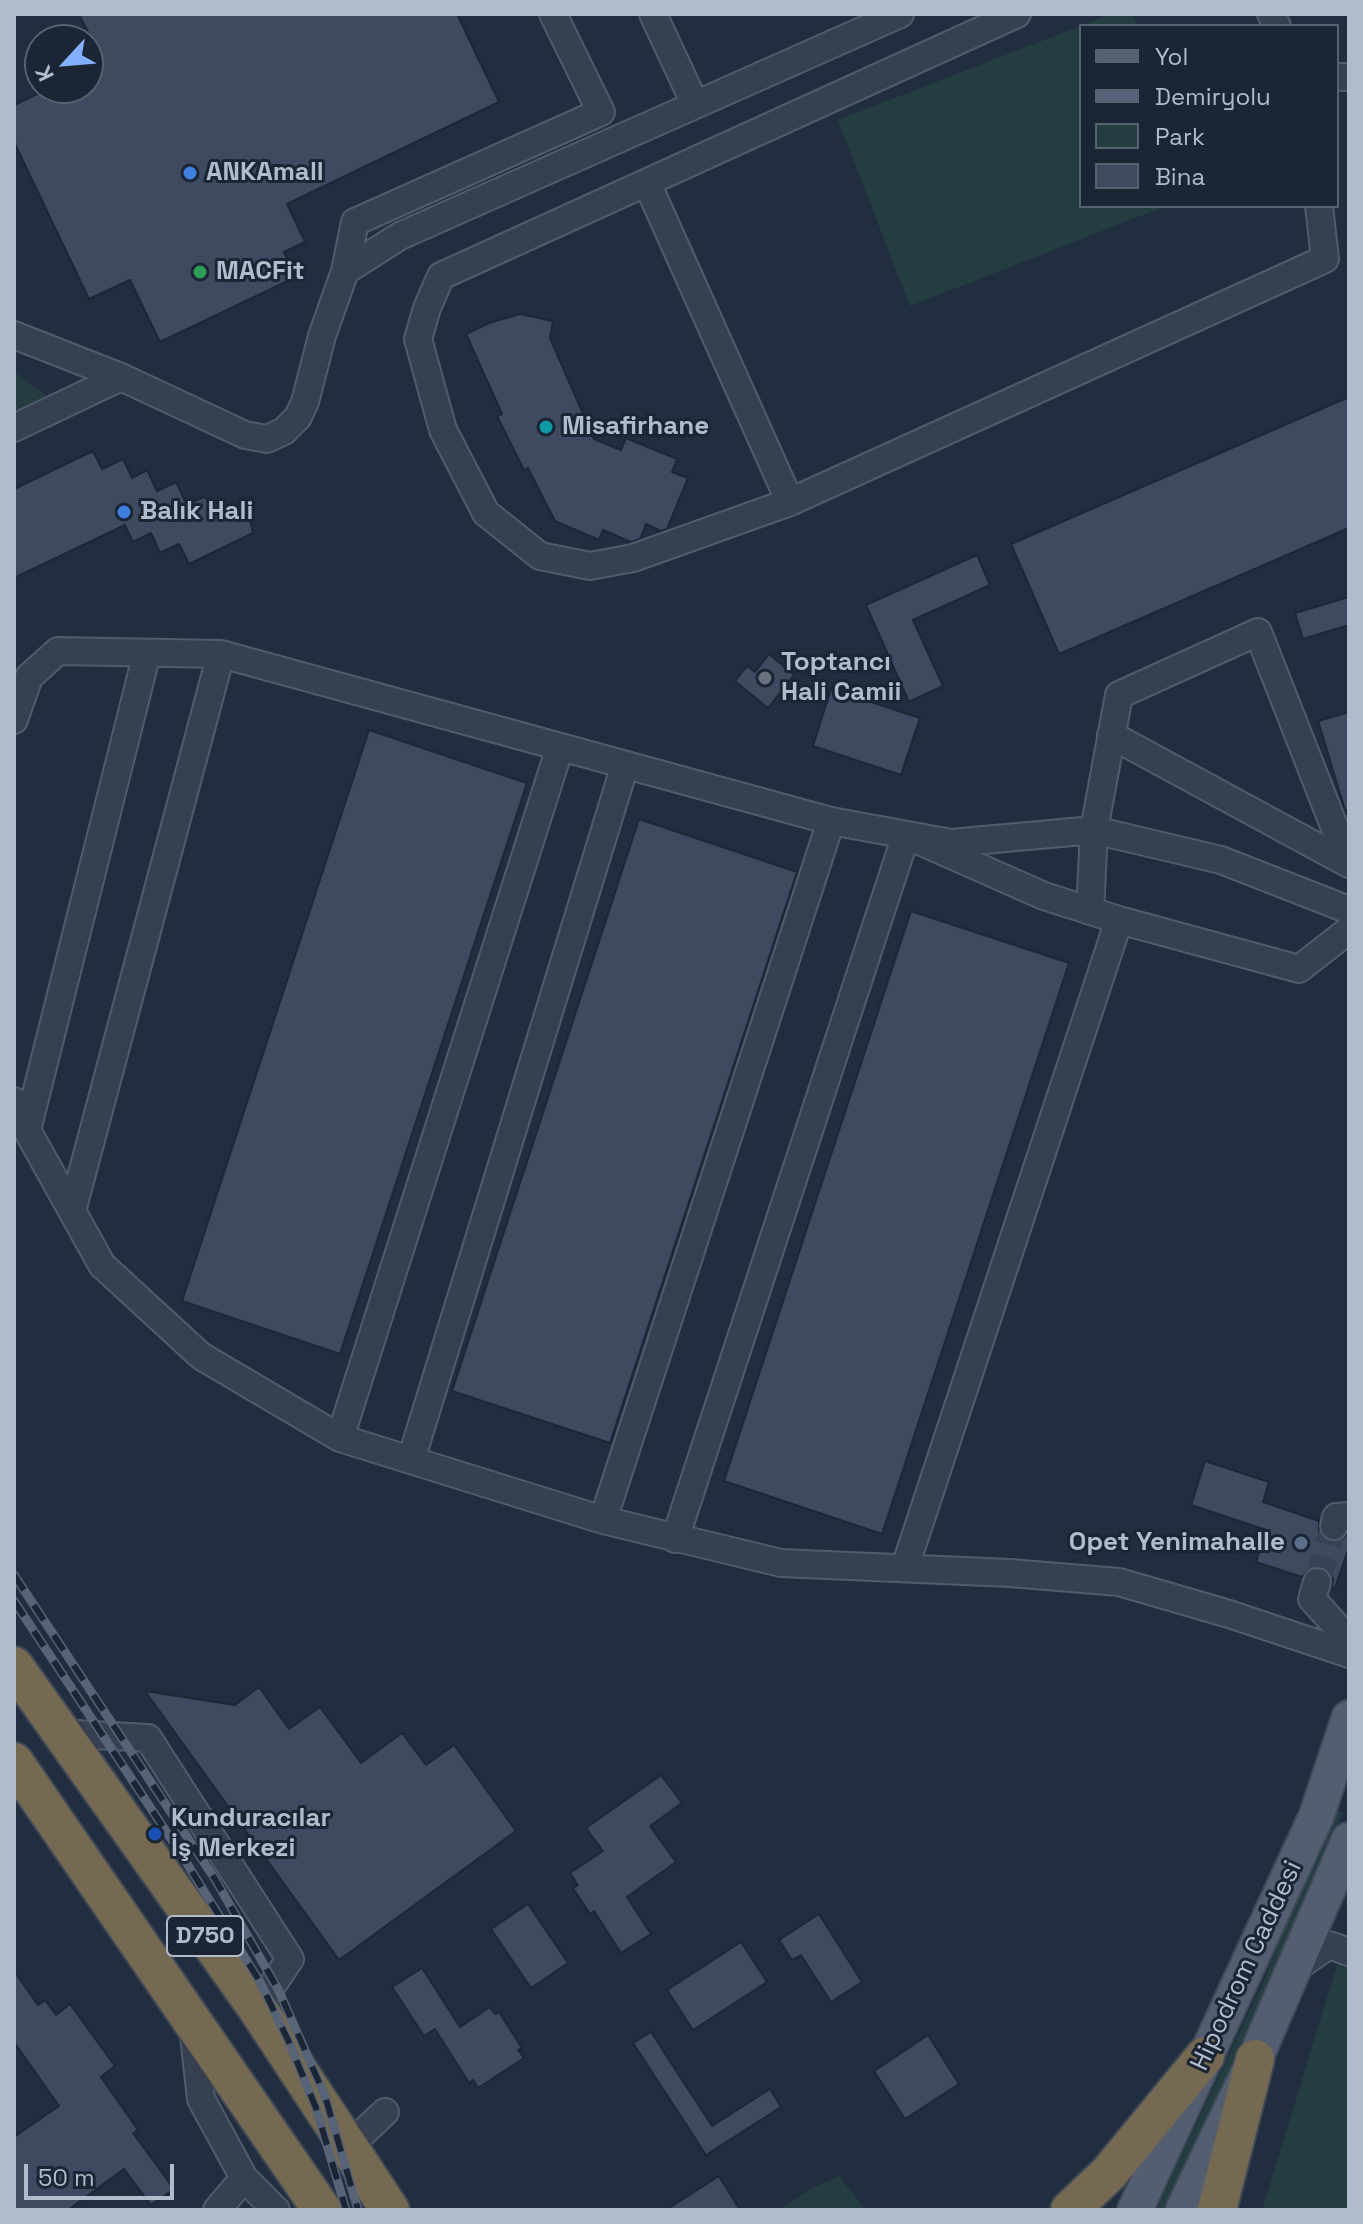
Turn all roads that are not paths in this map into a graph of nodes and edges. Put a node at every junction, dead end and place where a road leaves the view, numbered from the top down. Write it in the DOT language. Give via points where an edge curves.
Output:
graph roads {
  1 [pos="553,14"];
  2 [pos="653,14"];
  3 [pos="900,14"];
  4 [pos="1017,14"];
  5 [pos="695,104"];
  6 [pos="601,112"];
  7 [pos="612,140"];
  8 [pos="647,183"];
  9 [pos="1319,208"];
  10 [pos="345,271"];
  11 [pos="14,335"];
  12 [pos="121,377"];
  13 [pos="14,428"];
  14 [pos="790,502"];
  15 [pos="147,653"];
  16 [pos="221,654"];
  17 [pos="14,720"];
  18 [pos="1111,735"];
  19 [pos="560,747"];
  20 [pos="625,765"];
  21 [pos="831,821"];
  22 [pos="1094,830"];
  23 [pos="906,835"];
  24 [pos="1349,864"];
  25 [pos="1349,910"];
  26 [pos="1090,911"];
  27 [pos="1119,920"];
  28 [pos="1349,930"];
  29 [pos="14,1101"];
  30 [pos="27,1130"];
  31 [pos="72,1211"];
  32 [pos="340,1438"];
  33 [pos="411,1460"];
  34 [pos="603,1520"];
  35 [pos="675,1539"];
  36 [pos="905,1567"];
  37 [pos="1317,1582"];
  38 [pos="1349,1640"];
  39 [pos="1349,1654"];
  40 [pos="14,1666"];
  41 [pos="1349,1718"];
  42 [pos="59,1733"];
  43 [pos="14,1762"];
  44 [pos="1349,1840"];
  45 [pos="1349,1952"];
  46 [pos="1293,1970"];
  47 [pos="257,2008"];
  48 [pos="193,2023"];
  49 [pos="1205,2056"];
  50 [pos="1255,2059"];
  51 [pos="385,2112"];
  52 [pos="348,2147"];
  53 [pos="244,2178"];
  54 [pos="217,2210"];
  55 [pos="276,2210"];
  56 [pos="322,2210"];
  57 [pos="390,2210"];
  58 [pos="1070,2210"];
  59 [pos="1135,2210"];
  60 [pos="1183,2210"];
  61 [pos="1217,2210"];
  1 -- 6 [label="street"];
  2 -- 5 [label="street"];
  3 -- 5 [label="street"];
  4 -- 8 [label="street"];
  5 -- 7 [label="street"];
  6 -- 7 [label="street"];
  6 -- 10 [label="street" via="355,222"];
  7 -- 10 [label="street" via="400,236"];
  8 -- 14 [label="street"];
  8 -- 14 [label="street" via="441,276 418,339 443,430 486,513 540,556 590,566 633,558"];
  9 -- 14 [label="street" via="1325,259"];
  10 -- 12 [label="street" via="305,402 284,431 267,439 245,435"];
  11 -- 12 [label="street"];
  12 -- 13 [label="street"];
  15 -- 16 [label="street"];
  15 -- 17 [label="street" via="58,651 29,677"];
  15 -- 30 [label="street"];
  16 -- 19 [label="street"];
  16 -- 31 [label="street"];
  18 -- 22 [label="street"];
  18 -- 24 [label="street"];
  18 -- 24 [label="street" via="1119,695 1258,632"];
  19 -- 20 [label="street"];
  19 -- 32 [label="street"];
  20 -- 21 [label="street"];
  20 -- 33 [label="street"];
  21 -- 23 [label="street"];
  21 -- 34 [label="street"];
  22 -- 23 [label="street" via="951,843"];
  22 -- 25 [label="street" via="1221,860"];
  22 -- 26 [label="street"];
  23 -- 26 [label="street"];
  23 -- 35 [label="street"];
  26 -- 27 [label="street"];
  27 -- 28 [label="street" via="1299,969"];
  27 -- 36 [label="street"];
  29 -- 30 [label="street"];
  30 -- 31 [label="street"];
  31 -- 32 [label="street" via="102,1265 201,1356"];
  32 -- 33 [label="street"];
  33 -- 34 [label="street"];
  34 -- 35 [label="street"];
  35 -- 36 [label="street" via="781,1563"];
  36 -- 39 [label="street" via="1119,1582"];
  37 -- 38 [label="street" via="1312,1599"];
  40 -- 42 [label="highway, D750"];
  41 -- 49 [label="main road, Hipodrom Caddesi" via="1316,1817"];
  42 -- 47 [label="highway, D750"];
  42 -- 47 [label="street" via="148,1738 290,1959"];
  43 -- 48 [label="highway, D750"];
  44 -- 46 [label="main road, Hipodrom Caddesi"];
  45 -- 46 [label="street" via="1329,1945"];
  46 -- 50 [label="main road, Hipodrom Caddesi"];
  47 -- 52 [label="highway, D750"];
  48 -- 53 [label="street" via="201,2099"];
  48 -- 56 [label="highway, D750"];
  49 -- 58 [label="highway" via="1109,2173"];
  49 -- 59 [label="main road, Hipodrom Caddesi"];
  50 -- 60 [label="main road, Hipodrom Caddesi"];
  50 -- 61 [label="highway"];
  51 -- 52 [label="street"];
  52 -- 57 [label="highway, D750"];
  53 -- 54 [label="street"];
  53 -- 55 [label="street"];
}
